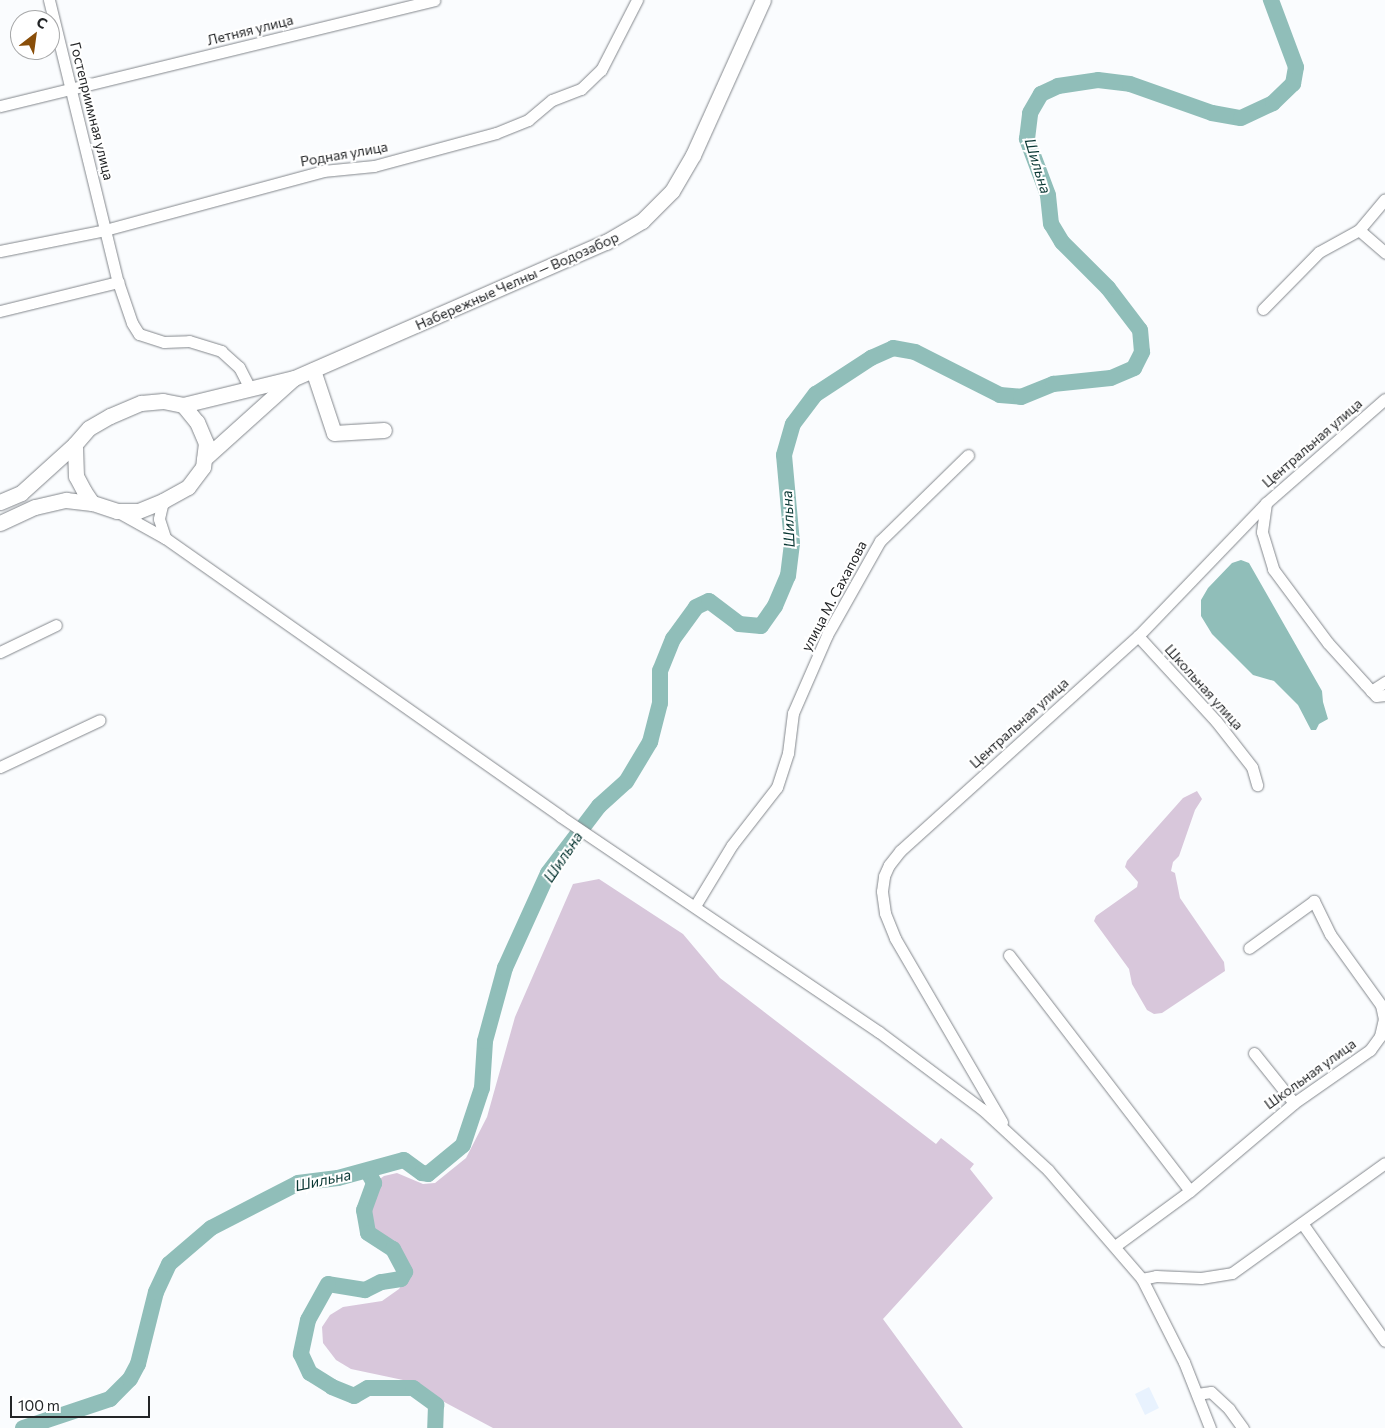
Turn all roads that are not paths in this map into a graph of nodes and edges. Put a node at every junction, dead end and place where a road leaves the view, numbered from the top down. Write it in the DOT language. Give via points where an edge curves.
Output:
graph roads {
  1 [pos="49,0"];
  2 [pos="434,0"];
  3 [pos="637,0"];
  4 [pos="763,0"];
  5 [pos="73,90"];
  6 [pos="0,106"];
  7 [pos="1385,199"];
  8 [pos="105,230"];
  9 [pos="1359,230"];
  10 [pos="0,251"];
  11 [pos="1385,253"];
  12 [pos="118,282"];
  13 [pos="1263,309"];
  14 [pos="0,311"];
  15 [pos="313,370"];
  16 [pos="294,378"];
  17 [pos="250,389"];
  18 [pos="1385,399"];
  19 [pos="183,405"];
  20 [pos="384,430"];
  21 [pos="75,444"];
  22 [pos="968,455"];
  23 [pos="204,459"];
  24 [pos="164,501"];
  25 [pos="0,502"];
  26 [pos="92,503"];
  27 [pos="1266,503"];
  28 [pos="117,511"];
  29 [pos="1250,519"];
  30 [pos="0,523"];
  31 [pos="1262,532"];
  32 [pos="165,538"];
  33 [pos="56,625"];
  34 [pos="1138,636"];
  35 [pos="0,652"];
  36 [pos="1385,682"];
  37 [pos="1371,691"];
  38 [pos="1385,695"];
  39 [pos="100,720"];
  40 [pos="0,767"];
  41 [pos="1258,785"];
  42 [pos="695,906"];
  43 [pos="1249,948"];
  44 [pos="1009,955"];
  45 [pos="1254,1053"];
  46 [pos="974,1073"];
  47 [pos="956,1089"];
  48 [pos="1294,1103"];
  49 [pos="1006,1129"];
  50 [pos="1385,1163"];
  51 [pos="1190,1191"];
  52 [pos="1302,1222"];
  53 [pos="1116,1246"];
  54 [pos="1142,1279"];
  55 [pos="1385,1341"];
  56 [pos="1197,1394"];
  57 [pos="1210,1428"];
  58 [pos="1243,1428"];
  1 -- 5 [label="street, Гостеприимная улица"];
  2 -- 5 [label="street, Летняя улица"];
  3 -- 8 [label="street, Родная улица" via="601,70 581,89 552,100 528,120 496,133 374,166 323,171"];
  4 -- 15 [label="main road, Набережные Челны — Водозабор" via="693,155 672,191 642,221 606,242"];
  5 -- 6 [label="street, Летняя улица"];
  5 -- 8 [label="street, Гостеприимная улица"];
  7 -- 9 [label="street"];
  8 -- 10 [label="street, Родная улица"];
  8 -- 12 [label="street, Гостеприимная улица"];
  9 -- 11 [label="street"];
  9 -- 13 [label="street" via="1319,252"];
  12 -- 14 [label="street"];
  12 -- 17 [label="street, Гостеприимная улица" via="139,334 164,342 189,342 221,351 239,367"];
  15 -- 16 [label="main road, Набережные Челны — Водозабор"];
  15 -- 20 [label="main road" via="334,433"];
  16 -- 17 [label="main road, Набережные Челны — Водозабор"];
  16 -- 23 [label="main road, Набережные Челны — Водозабор"];
  17 -- 19 [label="main road, Набережные Челны — Водозабор"];
  18 -- 27 [label="street, Центральная улица"];
  19 -- 21 [label="main road, Набережные Челны — Водозабор" via="163,401 142,403 89,428"];
  19 -- 23 [label="main road" via="197,422 206,443"];
  21 -- 25 [label="main road, Набережные Челны — Водозабор" via="21,493"];
  21 -- 26 [label="main road" via="76,476"];
  22 -- 42 [label="street, улица М. Сахапова" via="880,541 827,635 797,704 788,753 777,786 732,845"];
  23 -- 24 [label="main road, Набережные Челны — Водозабор" via="203,467 188,486"];
  24 -- 28 [label="main road, Набережные Челны — Водозабор" via="138,511"];
  24 -- 32 [label="street" via="159,519"];
  26 -- 28 [label="main road, Набережные Челны — Водозабор"];
  26 -- 30 [label="main road, Набережные Челны — Водозабор" via="66,500 35,507"];
  27 -- 29 [label="street, Центральная улица"];
  27 -- 31 [label="street"];
  28 -- 32 [label="street"];
  29 -- 31 [label="street"];
  29 -- 34 [label="street, Центральная улица"];
  31 -- 37 [label="street" via="1273,569 1328,643"];
  32 -- 42 [label="street" via="560,816"];
  33 -- 35 [label="street"];
  34 -- 41 [label="street, Школьная улица" via="1222,729 1252,767"];
  34 -- 46 [label="street, Центральная улица" via="900,851 884,876 885,913 895,938"];
  36 -- 37 [label="street"];
  37 -- 38 [label="street" via="1376,696"];
  39 -- 40 [label="street"];
  42 -- 47 [label="street"];
  43 -- 48 [label="street, Школьная улица" via="1314,901 1330,934 1381,1005 1384,1019 1380,1036 1370,1050"];
  44 -- 51 [label="street"];
  45 -- 48 [label="street"];
  46 -- 47 [label="street" via="970,1086"];
  46 -- 49 [label="street, Центральная улица"];
  47 -- 49 [label="street"];
  48 -- 51 [label="street, Школьная улица"];
  49 -- 53 [label="street" via="1048,1170"];
  50 -- 52 [label="street"];
  51 -- 53 [label="street, Школьная улица"];
  52 -- 54 [label="street" via="1232,1273 1201,1278 1156,1276"];
  52 -- 55 [label="street"];
  53 -- 54 [label="street"];
  54 -- 56 [label="street"];
  56 -- 57 [label="street"];
  56 -- 58 [label="street" via="1211,1392"];
}
